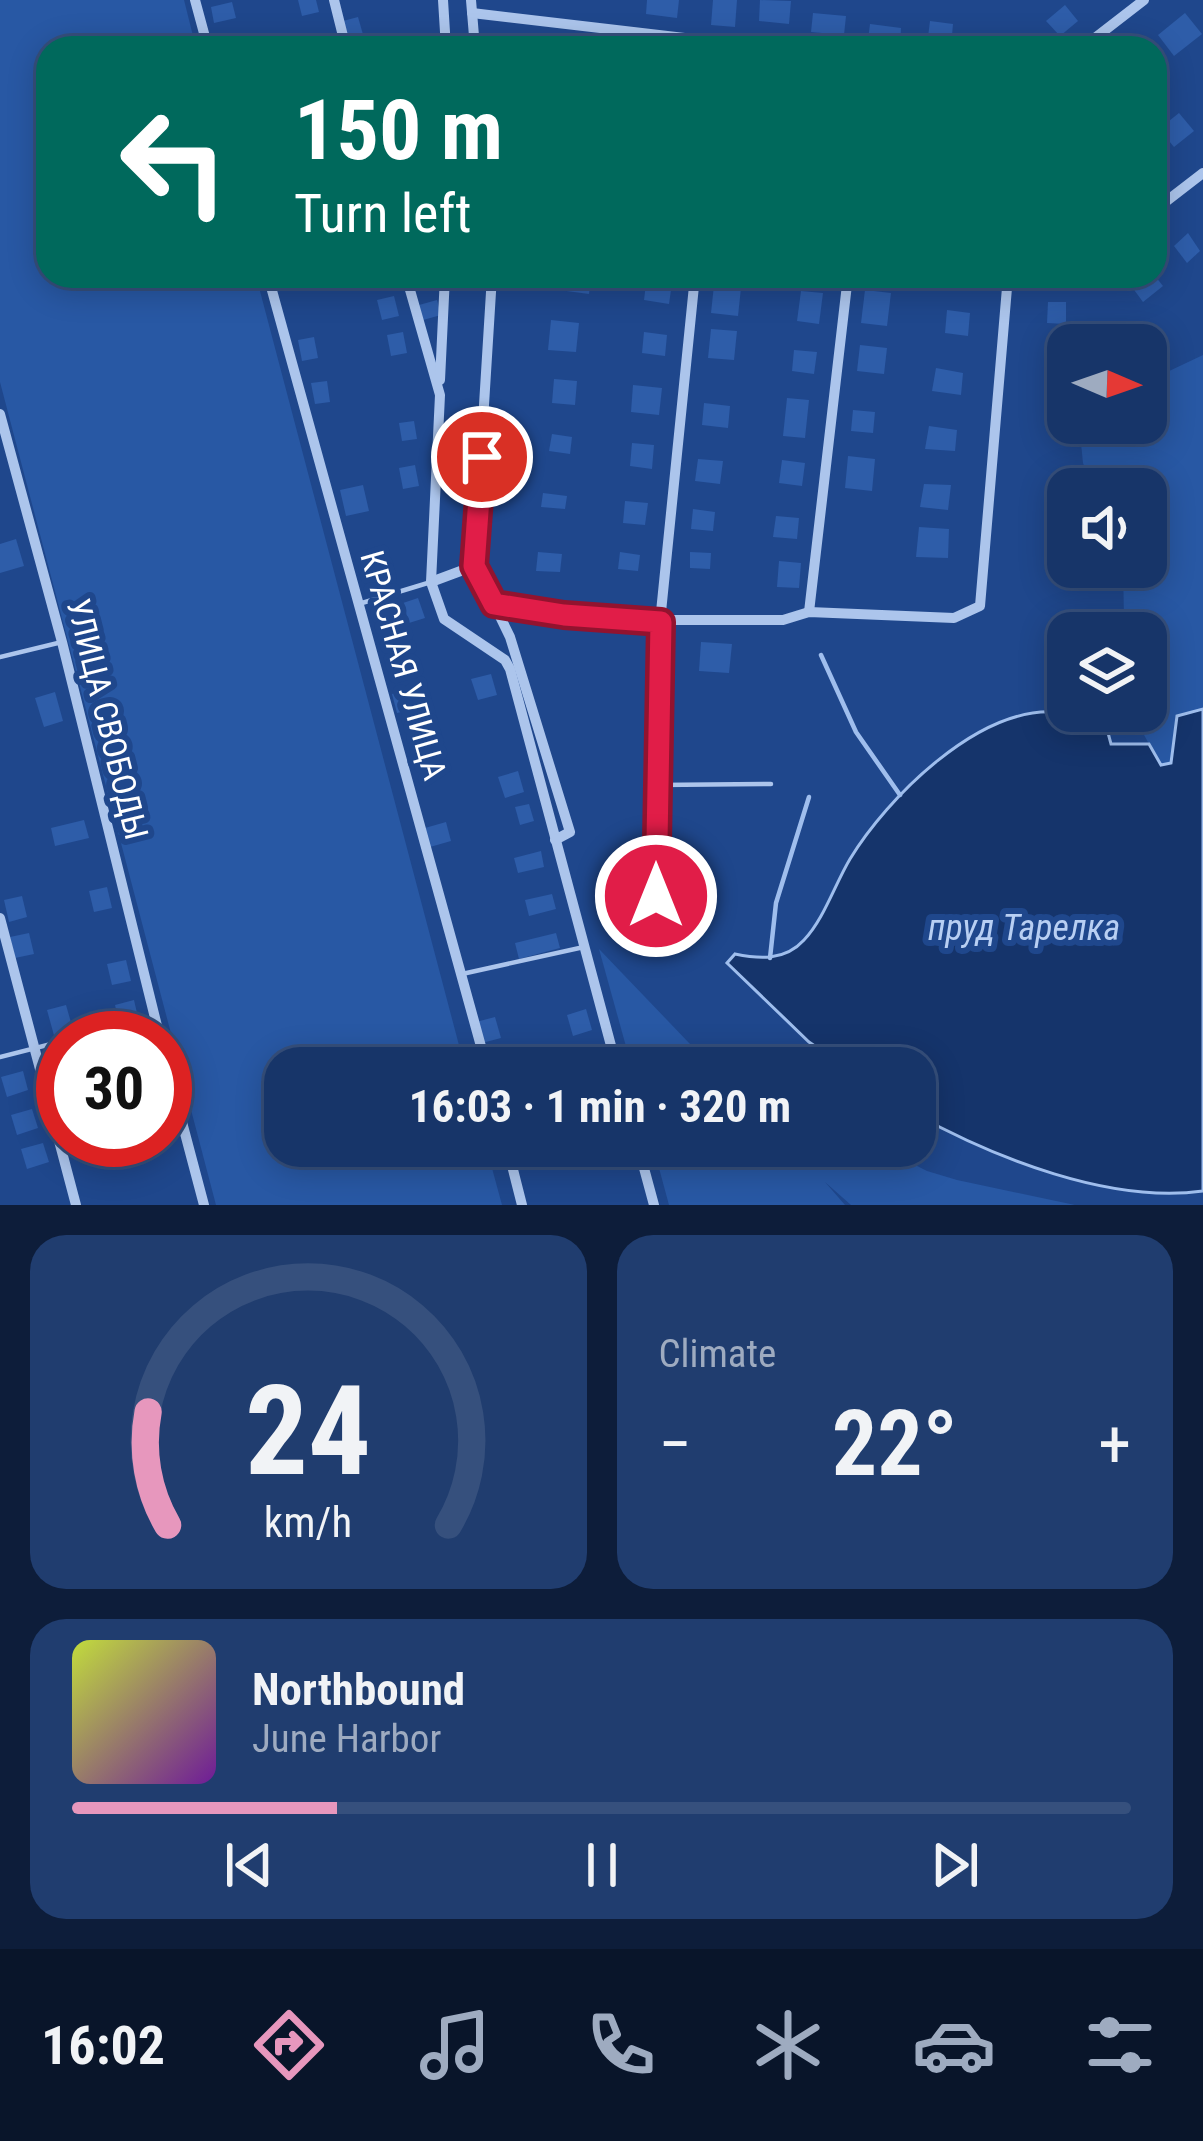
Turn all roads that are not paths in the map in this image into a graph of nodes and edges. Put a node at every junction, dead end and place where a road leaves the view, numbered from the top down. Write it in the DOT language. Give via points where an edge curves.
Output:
graph roads {
  1 [pos="195,0"];
  2 [pos="334,0"];
  3 [pos="442,0"];
  4 [pos="1144,0"];
  5 [pos="471,7"];
  6 [pos="205,36"];
  7 [pos="343,36"];
  8 [pos="445,36"];
  9 [pos="682,36"];
  10 [pos="1098,36"];
  11 [pos="1203,173"];
  12 [pos="1167,201"];
  13 [pos="271,288"];
  14 [pos="409,288"];
  15 [pos="444,288"];
  16 [pos="491,288"];
  17 [pos="694,288"];
  18 [pos="847,288"];
  19 [pos="1006,288"];
  20 [pos="440,395"];
  21 [pos="0,414"];
  22 [pos="474,566"];
  23 [pos="430,582"];
  24 [pos="359,604"];
  25 [pos="494,604"];
  26 [pos="809,611"];
  27 [pos="661,622"];
  28 [pos="62,642"];
  29 [pos="0,657"];
  30 [pos="771,784"];
  31 [pos="657,785"];
  32 [pos="555,840"];
  33 [pos="0,918"];
  34 [pos="656,923"];
  35 [pos="584,947"];
  36 [pos="462,974"];
  37 [pos="152,1011"];
  38 [pos="481,1047"];
  39 [pos="611,1047"];
  40 [pos="34,1048"];
  41 [pos="0,1057"];
  42 [pos="192,1160"];
  43 [pos="512,1167"];
  44 [pos="644,1167"];
  45 [pos="76,1205"];
  46 [pos="204,1205"];
  47 [pos="522,1205"];
  48 [pos="654,1205"];
  1 -- 6 [label="street"];
  2 -- 7 [label="street"];
  3 -- 8 [label="street"];
  4 -- 10 [label="street"];
  5 -- 9 [label="street"];
  11 -- 12 [label="street"];
  13 -- 24 [label="street, КРАСНАЯ УЛИЦА"];
  14 -- 20 [label="street"];
  15 -- 20 [label="street"];
  16 -- 22 [label="street"];
  17 -- 27 [label="street"];
  18 -- 26 [label="street"];
  19 -- 26 [label="street" via="980,606 954,618"];
  20 -- 23 [label="street"];
  21 -- 28 [label="street, УЛИЦА СВОБОДЫ"];
  22 -- 23 [label="street"];
  22 -- 25 [label="street"];
  23 -- 24 [label="lane"];
  23 -- 32 [label="street" via="444,619 510,669"];
  24 -- 36 [label="street, КРАСНАЯ УЛИЦА"];
  25 -- 27 [label="street"];
  25 -- 32 [label="street" via="570,832"];
  26 -- 27 [label="street" via="782,620"];
  27 -- 31 [label="street"];
  28 -- 29 [label="lane"];
  28 -- 37 [label="street, УЛИЦА СВОБОДЫ"];
  30 -- 31 [label="lane"];
  31 -- 34 [label="street"];
  32 -- 35 [label="street"];
  33 -- 40 [label="street"];
  35 -- 36 [label="lane"];
  35 -- 39 [label="street"];
  36 -- 38 [label="street, КРАСНАЯ УЛИЦА"];
  40 -- 41 [label="lane"];
  40 -- 45 [label="street"];
  42 -- 46 [label="street"];
  43 -- 47 [label="street"];
  44 -- 48 [label="street"];
}
